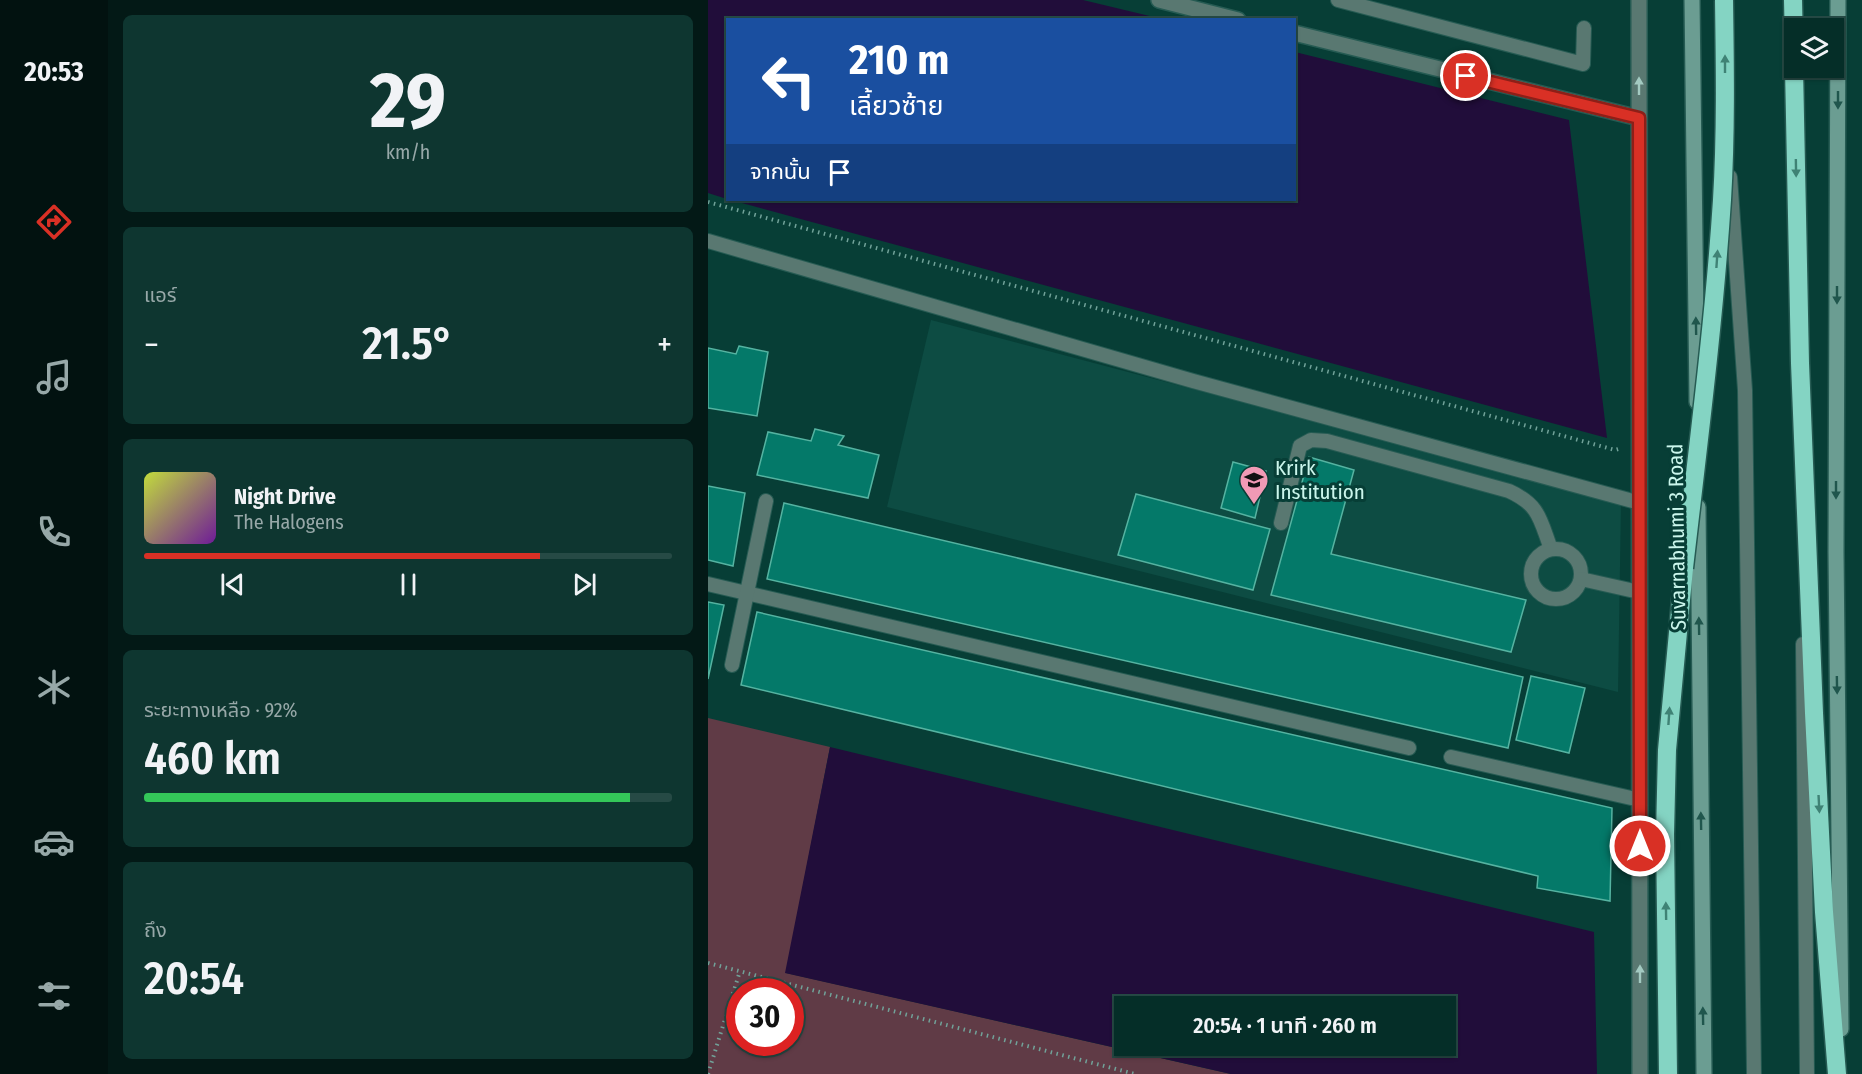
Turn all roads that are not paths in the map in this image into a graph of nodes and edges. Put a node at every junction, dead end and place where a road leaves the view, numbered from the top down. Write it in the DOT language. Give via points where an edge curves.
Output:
graph roads {
  1 [pos="1159,0"];
  2 [pos="1338,0"];
  3 [pos="1639,0"];
  4 [pos="1692,0"];
  5 [pos="1724,0"];
  6 [pos="1793,0"];
  7 [pos="1838,0"];
  8 [pos="1230,18"];
  9 [pos="1793,18"];
  10 [pos="1584,28"];
  11 [pos="1296,33"];
  12 [pos="1794,78"];
  13 [pos="1725,104"];
  14 [pos="1639,118"];
  15 [pos="708,241"];
  16 [pos="1800,363"];
  17 [pos="766,501"];
  18 [pos="1640,503"];
  19 [pos="1281,523"];
  20 [pos="1551,549"];
  21 [pos="1581,579"];
  22 [pos="708,584"];
  23 [pos="747,592"];
  24 [pos="1639,592"];
  25 [pos="732,664"];
  26 [pos="1409,748"];
  27 [pos="1451,757"];
  28 [pos="1640,800"];
  29 [pos="1640,1074"];
  30 [pos="1668,1074"];
  31 [pos="1704,1074"];
  32 [pos="1754,1074"];
  33 [pos="1808,1074"];
  34 [pos="1839,1074"];
  1 -- 8 [label="street"];
  2 -- 10 [label="lane" via="1583,64"];
  14 -- 3 [label="street, one-way"];
  31 -- 4 [label="main road, Suvarnabhumi 3 Road, one-way"];
  13 -- 5 [label="highway, one-way, bridge"];
  6 -- 9 [label="highway"];
  7 -- 34 [label="main road, one-way"];
  11 -- 14 [label="street"];
  12 -- 16 [label="highway, one-way"];
  30 -- 13 [label="highway, one-way, bridge" via="1667,750 1716,280"];
  13 -- 32 [label="lane, bridge" via="1745,390"];
  14 -- 18 [label="street"];
  15 -- 18 [label="lane" via="1193,381"];
  16 -- 33 [label="lane"];
  16 -- 34 [label="highway, one-way" via="1824,912"];
  17 -- 23 [label="lane"];
  18 -- 24 [label="street"];
  19 -- 20 [label="lane" via="1300,447 1311,440 1327,441 1526,498 1536,510"];
  20 -- 21 [label="lane" via="1574,556"];
  20 -- 21 [label="lane" via="1533,565 1536,589 1549,597 1565,597"];
  21 -- 24 [label="lane"];
  22 -- 23 [label="lane"];
  23 -- 25 [label="lane"];
  23 -- 26 [label="lane"];
  24 -- 28 [label="street"];
  27 -- 28 [label="lane"];
  29 -- 28 [label="street, one-way"];
}
